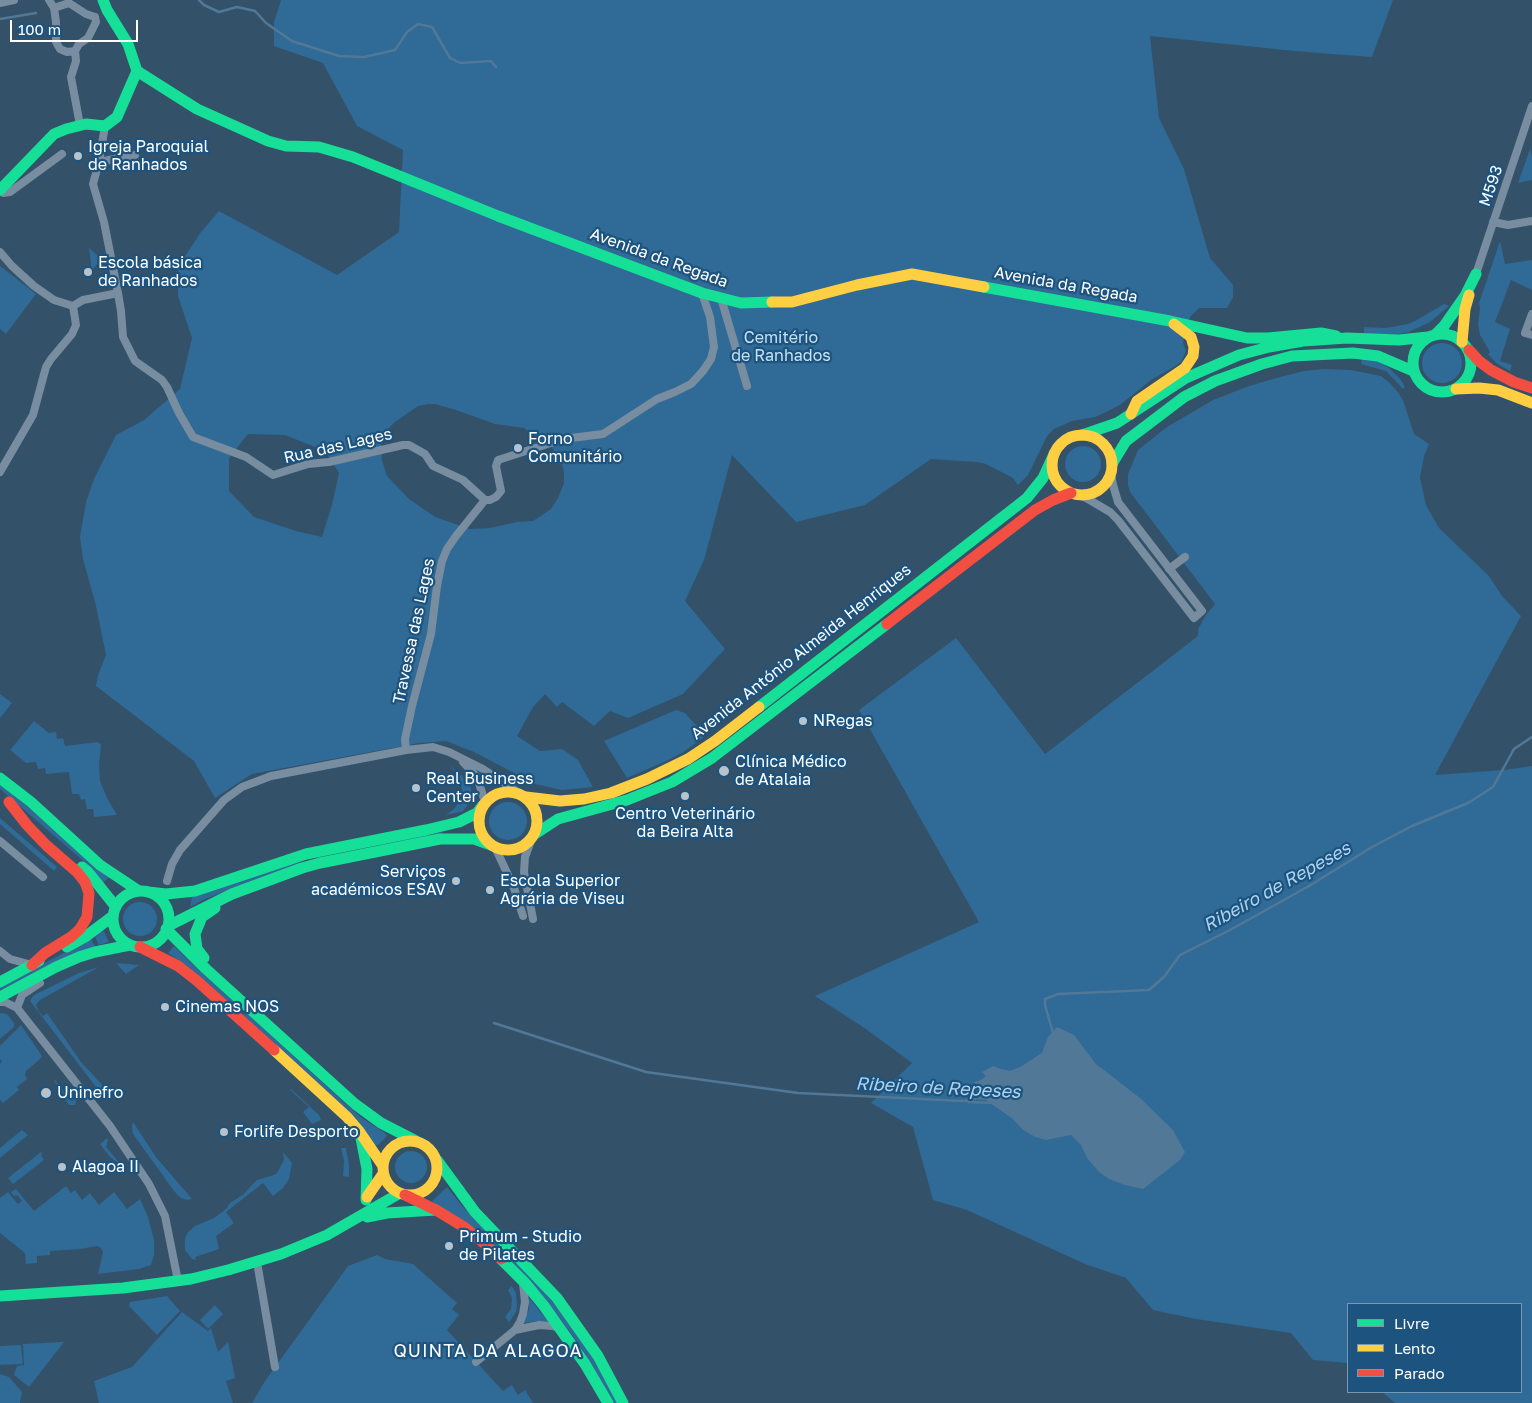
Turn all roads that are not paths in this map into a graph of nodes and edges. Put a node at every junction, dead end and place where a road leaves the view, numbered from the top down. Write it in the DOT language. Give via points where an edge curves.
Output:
graph roads {
  1 [pos="14,0"];
  2 [pos="49,0"];
  3 [pos="0,3"];
  4 [pos="105,5"];
  5 [pos="54,8"];
  6 [pos="95,17"];
  7 [pos="75,51"];
  8 [pos="137,71"];
  9 [pos="1532,106"];
  10 [pos="80,125"];
  11 [pos="105,126"];
  12 [pos="1522,135"];
  13 [pos="1532,136"];
  14 [pos="62,154"];
  15 [pos="135,155"];
  16 [pos="99,162"];
  17 [pos="0,191"];
  18 [pos="1532,221"];
  19 [pos="1493,222"];
  20 [pos="0,252"];
  21 [pos="1476,274"];
  22 [pos="118,293"];
  23 [pos="702,294"];
  24 [pos="721,298"];
  25 [pos="73,306"];
  26 [pos="1532,314"];
  27 [pos="1170,321"];
  28 [pos="1432,335"];
  29 [pos="1532,336"];
  30 [pos="1347,338"];
  31 [pos="1465,344"];
  32 [pos="1413,371"];
  33 [pos="747,386"];
  34 [pos="1532,388"];
  35 [pos="1456,389"];
  36 [pos="1532,403"];
  37 [pos="1131,414"];
  38 [pos="1082,435"];
  39 [pos="1054,454"];
  40 [pos="1112,469"];
  41 [pos="0,472"];
  42 [pos="1076,494"];
  43 [pos="485,500"];
  44 [pos="1185,557"];
  45 [pos="1170,569"];
  46 [pos="406,750"];
  47 [pos="456,755"];
  48 [pos="0,778"];
  49 [pos="0,795"];
  50 [pos="522,795"];
  51 [pos="10,802"];
  52 [pos="484,804"];
  53 [pos="533,836"];
  54 [pos="0,841"];
  55 [pos="493,846"];
  56 [pos="43,878"];
  57 [pos="167,881"];
  58 [pos="143,892"];
  59 [pos="232,894"];
  60 [pos="114,911"];
  61 [pos="523,916"];
  62 [pos="533,918"];
  63 [pos="167,928"];
  64 [pos="135,946"];
  65 [pos="0,951"];
  66 [pos="32,965"];
  67 [pos="56,967"];
  68 [pos="0,982"];
  69 [pos="231,991"];
  70 [pos="0,997"];
  71 [pos="0,1002"];
  72 [pos="17,1008"];
  73 [pos="359,1131"];
  74 [pos="416,1141"];
  75 [pos="437,1160"];
  76 [pos="383,1170"];
  77 [pos="403,1194"];
  78 [pos="366,1200"];
  79 [pos="436,1210"];
  80 [pos="351,1222"];
  81 [pos="257,1262"];
  82 [pos="178,1281"];
  83 [pos="522,1281"];
  84 [pos="0,1296"];
  85 [pos="561,1329"];
  86 [pos="515,1330"];
  87 [pos="476,1362"];
  88 [pos="275,1367"];
  89 [pos="608,1403"];
  90 [pos="623,1403"];
  1 -- 3 [label="street"];
  2 -- 5 [label="street"];
  4 -- 6 [label="street"];
  4 -- 8 [label="main road" via="128,44"];
  5 -- 6 [label="street" via="69,3"];
  5 -- 7 [label="street" via="56,42 67,52"];
  6 -- 7 [label="street" via="96,22 88,38"];
  7 -- 10 [label="street" via="71,78"];
  8 -- 11 [label="main road" via="117,117"];
  8 -- 23 [label="main road, Avenida da Regada" via="197,109 268,141 353,157"];
  9 -- 12 [label="street, M593"];
  10 -- 11 [label="main road"];
  10 -- 17 [label="main road" via="51,136"];
  11 -- 16 [label="street"];
  12 -- 13 [label="street"];
  12 -- 19 [label="street, M593"];
  14 -- 17 [label="street" via="10,192"];
  15 -- 16 [label="street"];
  16 -- 22 [label="street" via="92,184 104,222"];
  18 -- 19 [label="street" via="1508,225"];
  19 -- 21 [label="street, M593"];
  20 -- 25 [label="street" via="34,286 54,300"];
  21 -- 28 [label="main road" via="1444,326"];
  21 -- 31 [label="main road" via="1465,309"];
  22 -- 25 [label="street" via="83,300"];
  22 -- 43 [label="street, Rua das Lages" via="123,337 136,361 168,387 193,437 246,458 273,475 308,464 409,445 425,454 433,466 463,480"];
  23 -- 24 [label="main road, Avenida da Regada"];
  23 -- 43 [label="street" via="710,317 714,347 711,359 691,384 658,399 603,434 557,441 498,460 496,466 501,491 493,499"];
  24 -- 27 [label="main road, Avenida da Regada" via="741,303 792,302 912,274"];
  24 -- 33 [label="street"];
  25 -- 41 [label="street" via="76,325 46,367 33,415"];
  26 -- 29 [label="street" via="1525,333"];
  27 -- 30 [label="main road, Avenida da Regada" via="1247,338 1321,333"];
  27 -- 37 [label="main road" via="1191,337 1193,356 1185,368 1137,401"];
  28 -- 30 [label="main road" via="1399,340"];
  28 -- 31 [label="main road" via="1445,333"];
  28 -- 32 [label="main road" via="1416,350"];
  30 -- 37 [label="main road" via="1303,341 1239,355 1186,378"];
  31 -- 34 [label="main road" via="1491,370"];
  31 -- 35 [label="main road" via="1472,365 1464,383"];
  32 -- 35 [label="main road" via="1430,389 1438,392"];
  32 -- 40 [label="main road" via="1378,356 1353,353 1292,356 1239,371 1184,398 1144,425 1126,441"];
  35 -- 36 [label="main road" via="1498,390"];
  37 -- 38 [label="main road" via="1117,423"];
  38 -- 39 [label="main road" via="1065,440"];
  38 -- 40 [label="main road" via="1100,440 1111,455"];
  39 -- 42 [label="main road" via="1052,464 1057,481"];
  39 -- 50 [label="main road, Avenida António Almeida Henriques" via="1043,478 1027,498 688,759 647,780 598,796 560,801"];
  40 -- 42 [label="main road" via="1107,483 1100,490"];
  40 -- 45 [label="street" via="1112,485 1118,502"];
  42 -- 45 [label="street" via="1110,512 1118,520 1194,618 1202,611"];
  42 -- 53 [label="main road, Avenida António Almeida Henriques" via="1053,500 1035,510 692,771 627,800 558,820"];
  43 -- 46 [label="street, Travessa das Lages" via="456,536 442,561 431,634 405,739"];
  44 -- 45 [label="street"];
  46 -- 47 [label="street" via="433,748"];
  46 -- 57 [label="street" via="271,776 236,790 180,850"];
  47 -- 50 [label="street"];
  47 -- 52 [label="street" via="477,776"];
  48 -- 58 [label="main road" via="100,865"];
  49 -- 51 [label="main road"];
  50 -- 52 [label="main road" via="503,792"];
  50 -- 53 [label="main road" via="536,810"];
  51 -- 60 [label="main road" via="88,872"];
  51 -- 66 [label="main road" via="46,845 78,872 89,893 89,905 80,929"];
  52 -- 55 [label="main road" via="479,825 485,839"];
  52 -- 58 [label="main road" via="477,813 459,822 306,854 195,891"];
  53 -- 55 [label="main road" via="513,850"];
  53 -- 62 [label="street" via="525,856 524,872"];
  54 -- 56 [label="street"];
  55 -- 59 [label="main road" via="474,839 440,839 320,863"];
  55 -- 61 [label="street" via="514,888"];
  58 -- 60 [label="main road" via="121,899"];
  58 -- 63 [label="main road" via="156,896 162,902 168,917"];
  59 -- 63 [label="main road"];
  59 -- 69 [label="main road" via="202,917 195,934 199,953"];
  60 -- 64 [label="main road" via="113,925 117,934"];
  60 -- 66 [label="main road" via="85,937"];
  63 -- 64 [label="main road" via="158,941 149,946"];
  63 -- 69 [label="main road"];
  64 -- 67 [label="main road" via="95,952"];
  64 -- 73 [label="main road" via="178,966 196,980"];
  65 -- 66 [label="street" via="10,959"];
  66 -- 68 [label="main road"];
  67 -- 70 [label="main road"];
  67 -- 72 [label="street" via="47,979 22,995"];
  69 -- 74 [label="main road" via="355,1104 381,1123"];
  71 -- 72 [label="street"];
  72 -- 82 [label="street" via="110,1126 152,1189 165,1216"];
  73 -- 76 [label="main road"];
  73 -- 78 [label="main road" via="367,1169"];
  74 -- 75 [label="main road" via="429,1148"];
  74 -- 76 [label="main road" via="401,1142 388,1151"];
  75 -- 77 [label="main road" via="436,1179 430,1186 414,1195"];
  75 -- 90 [label="main road" via="475,1212 562,1305 598,1356"];
  76 -- 77 [label="main road" via="391,1188"];
  76 -- 78 [label="main road"];
  77 -- 79 [label="main road"];
  77 -- 80 [label="main road"];
  78 -- 80 [label="main road"];
  79 -- 80 [label="main road" via="387,1213"];
  79 -- 83 [label="main road" via="464,1227"];
  80 -- 81 [label="main road" via="300,1247"];
  81 -- 82 [label="main road"];
  81 -- 88 [label="street"];
  82 -- 84 [label="main road"];
  83 -- 85 [label="main road"];
  83 -- 86 [label="street" via="525,1308"];
  85 -- 86 [label="street" via="539,1325"];
  85 -- 89 [label="main road"];
  86 -- 87 [label="street"];
}
